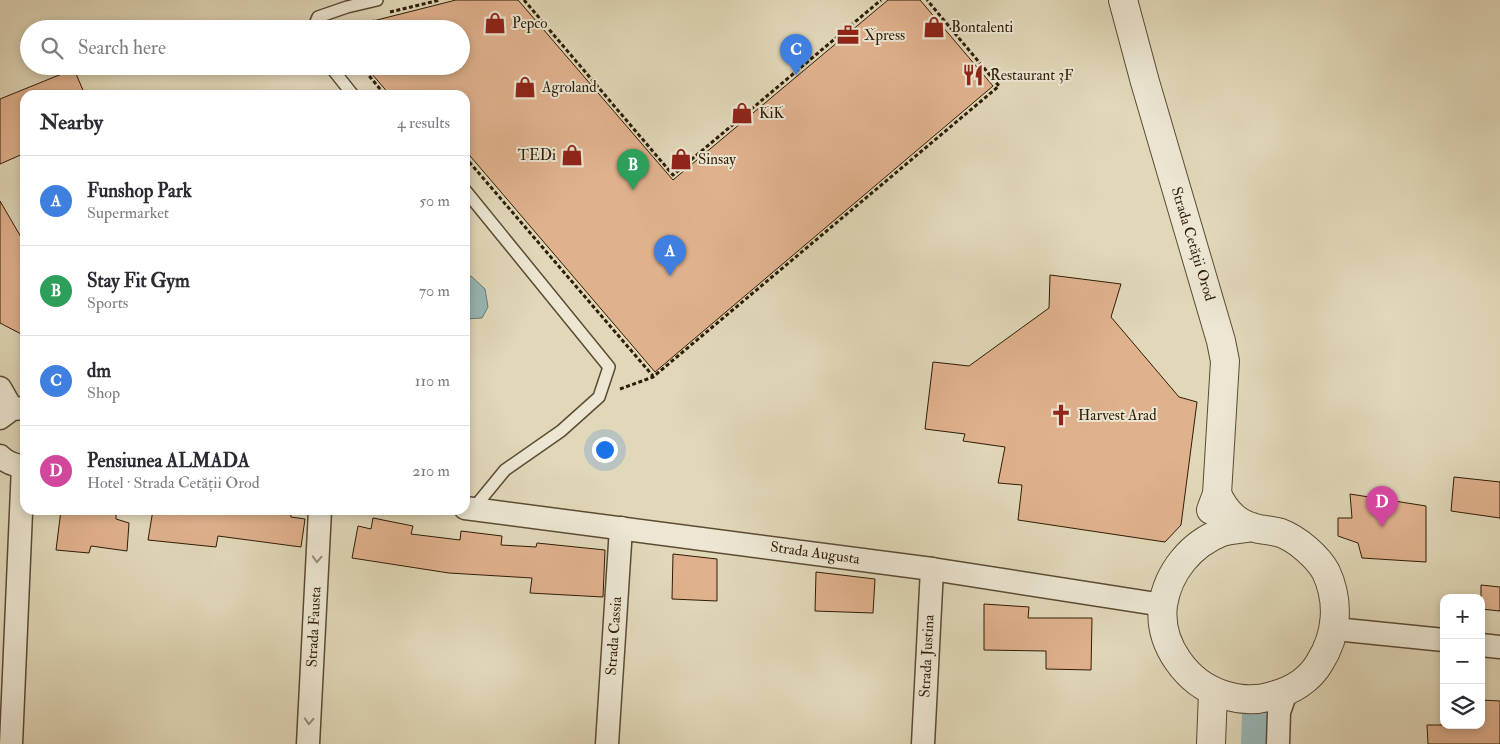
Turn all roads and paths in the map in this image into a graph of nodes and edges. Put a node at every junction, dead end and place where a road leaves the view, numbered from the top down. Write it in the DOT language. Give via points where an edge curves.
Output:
graph roads {
  1 [pos="377,0"];
  2 [pos="440,0"];
  3 [pos="524,0"];
  4 [pos="881,0"];
  5 [pos="927,0"];
  6 [pos="1123,0"];
  7 [pos="389,12"];
  8 [pos="380,14"];
  9 [pos="317,20"];
  10 [pos="374,20"];
  11 [pos="337,75"];
  12 [pos="368,75"];
  13 [pos="349,90"];
  14 [pos="381,90"];
  15 [pos="470,163"];
  16 [pos="470,196"];
  17 [pos="653,376"];
  18 [pos="0,388"];
  19 [pos="600,397"];
  20 [pos="12,412"];
  21 [pos="0,456"];
  22 [pos="20,465"];
  23 [pos="1217,494"];
  24 [pos="470,507"];
  25 [pos="470,508"];
  26 [pos="22,515"];
  27 [pos="320,515"];
  28 [pos="1252,527"];
  29 [pos="621,528"];
  30 [pos="1194,548"];
  31 [pos="932,569"];
  32 [pos="1163,605"];
  33 [pos="1335,629"];
  34 [pos="1440,640"];
  35 [pos="1485,645"];
  36 [pos="1500,647"];
  37 [pos="1214,692"];
  38 [pos="1286,692"];
  39 [pos="10,744"];
  40 [pos="308,744"];
  41 [pos="607,744"];
  42 [pos="923,744"];
  43 [pos="1211,744"];
  44 [pos="1278,744"];
  1 -- 9 [label="lane" via="347,7"];
  2 -- 7 [label="path"];
  3 -- 4 [label="path" via="673,175"];
  5 -- 17 [label="path" via="999,86"];
  6 -- 23 [label="street, Strada Cetății Orod" via="1225,361"];
  8 -- 10 [label="path"];
  11 -- 13 [label="lane"];
  12 -- 14 [label="path"];
  15 -- 17 [label="path"];
  16 -- 19 [label="lane" via="608,367"];
  17 -- 19 [label="path"];
  18 -- 20 [label="street"];
  19 -- 24 [label="lane" via="561,431 505,470"];
  21 -- 22 [label="street" via="7,463"];
  23 -- 28 [label="street, Strada Cetății Orod" via="1230,516"];
  23 -- 30 [label="street, Strada Cetății Orod"];
  25 -- 29 [label="street, Strada Augusta"];
  26 -- 39 [label="street"];
  27 -- 40 [label="street, Strada Fausta, one-way"];
  28 -- 30 [label="street, Strada Cetății Orod" via="1223,532"];
  28 -- 33 [label="street, Strada Cetății Orod" via="1281,533 1307,549 1325,572 1335,600"];
  29 -- 31 [label="street, Strada Augusta"];
  29 -- 41 [label="street, Strada Cassia"];
  30 -- 32 [label="street, Strada Cetății Orod" via="1173,574"];
  31 -- 32 [label="street, Strada Augusta"];
  31 -- 42 [label="street, Strada Justina"];
  32 -- 37 [label="street, Strada Cetății Orod" via="1165,632 1174,657 1191,678"];
  33 -- 34 [label="street"];
  33 -- 38 [label="street, Strada Cetății Orod" via="1329,649 1318,666 1304,681"];
  35 -- 36 [label="street"];
  37 -- 38 [label="street, Strada Cetății Orod" via="1237,699 1262,699"];
  37 -- 43 [label="street"];
  38 -- 44 [label="street" via="1279,712"];
}
